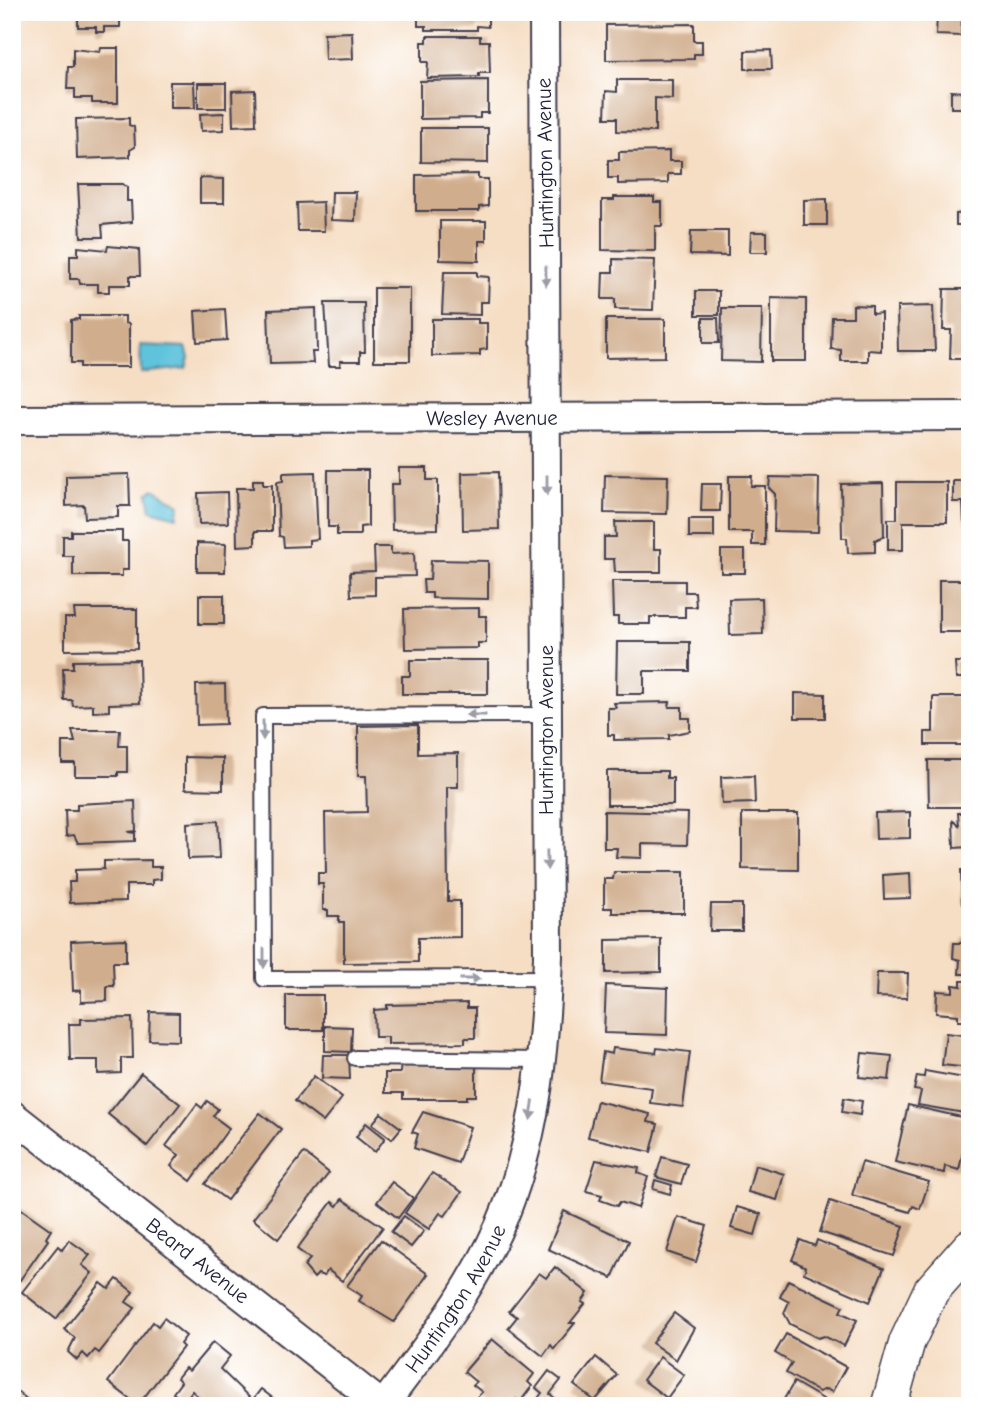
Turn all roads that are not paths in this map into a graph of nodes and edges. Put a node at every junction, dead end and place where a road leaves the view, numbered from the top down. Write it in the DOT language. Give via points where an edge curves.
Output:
graph roads {
  1 [pos="544,12"];
  2 [pos="970,416"];
  3 [pos="547,417"];
  4 [pos="12,420"];
  5 [pos="545,715"];
  6 [pos="547,978"];
  7 [pos="355,1058"];
  8 [pos="540,1060"];
  9 [pos="12,1115"];
  10 [pos="970,1247"];
  11 [pos="383,1406"];
  12 [pos="889,1406"];
  1 -- 3 [label="street, Huntington Avenue, one-way"];
  2 -- 3 [label="street, Wesley Avenue"];
  3 -- 4 [label="street, Wesley Avenue"];
  3 -- 5 [label="street, Huntington Avenue, one-way"];
  5 -- 6 [label="street, Huntington Avenue, one-way"];
  5 -- 6 [label="lane, one-way" via="263,716 264,979"];
  6 -- 8 [label="street, Huntington Avenue"];
  7 -- 8 [label="lane"];
  8 -- 11 [label="street, Huntington Avenue, one-way" via="519,1173 506,1210 437,1335"];
  9 -- 11 [label="street, Beard Avenue"];
  10 -- 12 [label="street" via="931,1291 908,1342"];
}
